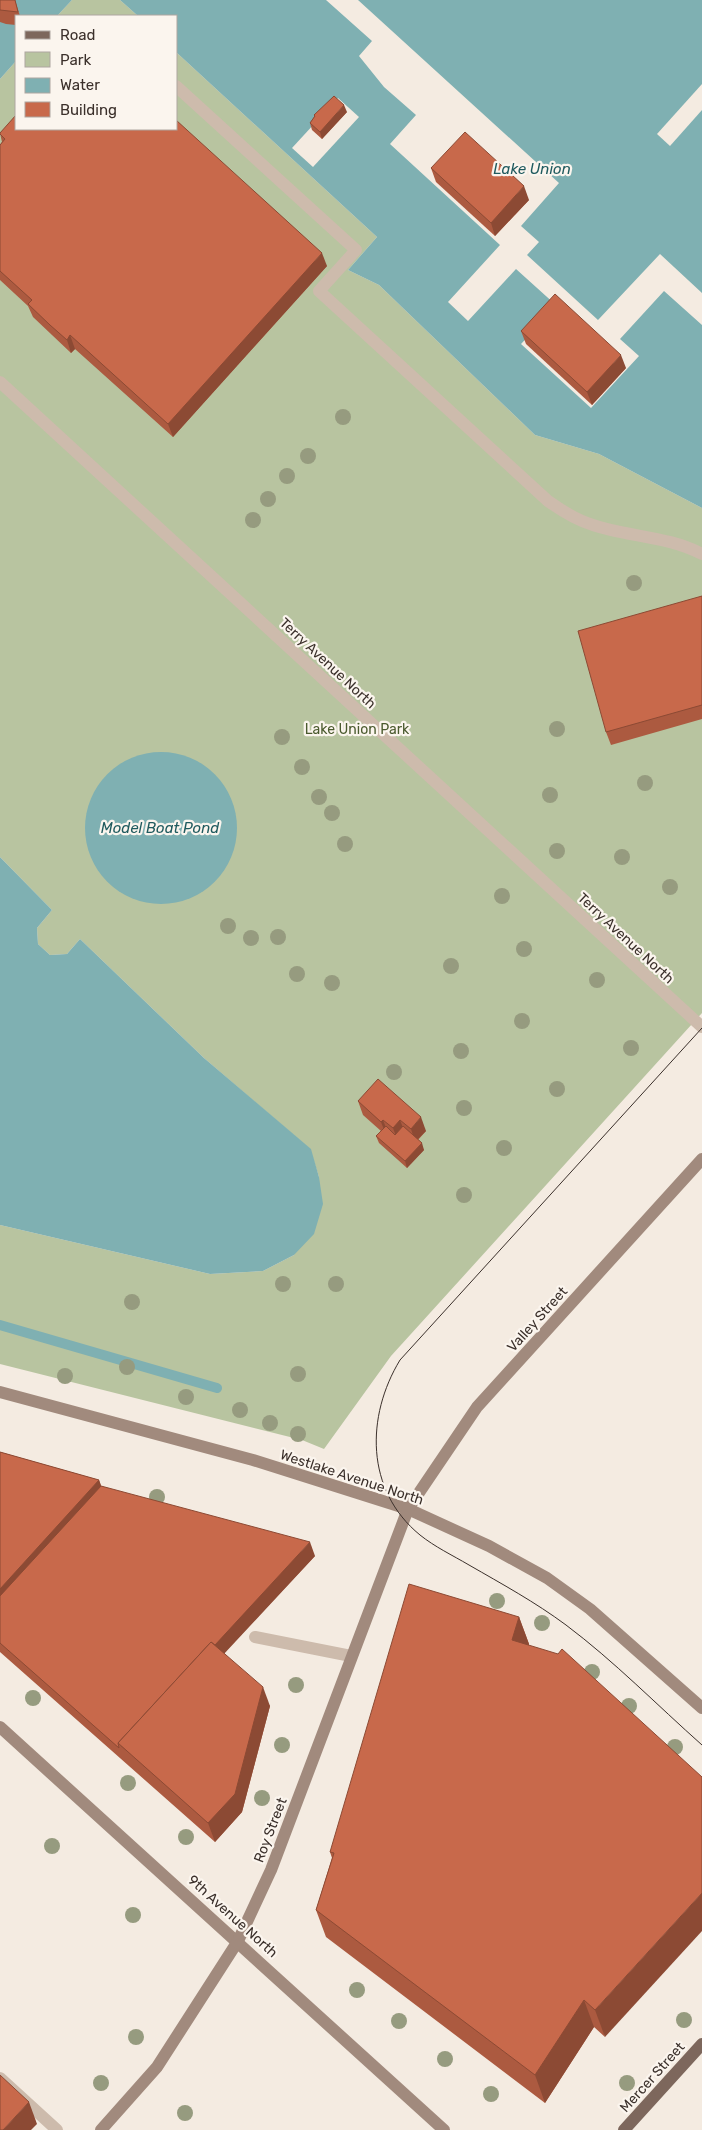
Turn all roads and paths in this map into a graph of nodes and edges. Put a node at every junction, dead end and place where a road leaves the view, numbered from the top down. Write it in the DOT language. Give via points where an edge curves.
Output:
graph roads {
  1 [pos="178,88"];
  2 [pos="0,382"];
  3 [pos="702,554"];
  4 [pos="702,1027"];
  5 [pos="702,1159"];
  6 [pos="0,1392"];
  7 [pos="408,1509"];
  8 [pos="256,1637"];
  9 [pos="351,1656"];
  10 [pos="702,1708"];
  11 [pos="0,1727"];
  12 [pos="238,1941"];
  13 [pos="702,2044"];
  14 [pos="0,2078"];
  15 [pos="56,2130"];
  16 [pos="101,2130"];
  17 [pos="444,2130"];
  18 [pos="624,2130"];
  1 -- 3 [label="street" via="356,250 319,291 548,500 594,526 656,537"];
  2 -- 4 [label="street, Terry Avenue North"];
  5 -- 7 [label="main road, Valley Street" via="477,1408"];
  6 -- 7 [label="main road, Westlake Avenue North" via="254,1460"];
  7 -- 9 [label="main road, Roy Street"];
  7 -- 10 [label="main road, Westlake Avenue North" via="489,1546 548,1578 590,1609"];
  8 -- 9 [label="street"];
  9 -- 12 [label="main road, Roy Street" via="271,1870"];
  11 -- 12 [label="main road, 9th Avenue North"];
  12 -- 16 [label="main road, Roy Street" via="157,2067"];
  12 -- 17 [label="main road, 9th Avenue North"];
  13 -- 18 [label="main road, Mercer Street"];
  14 -- 15 [label="street"];
}
